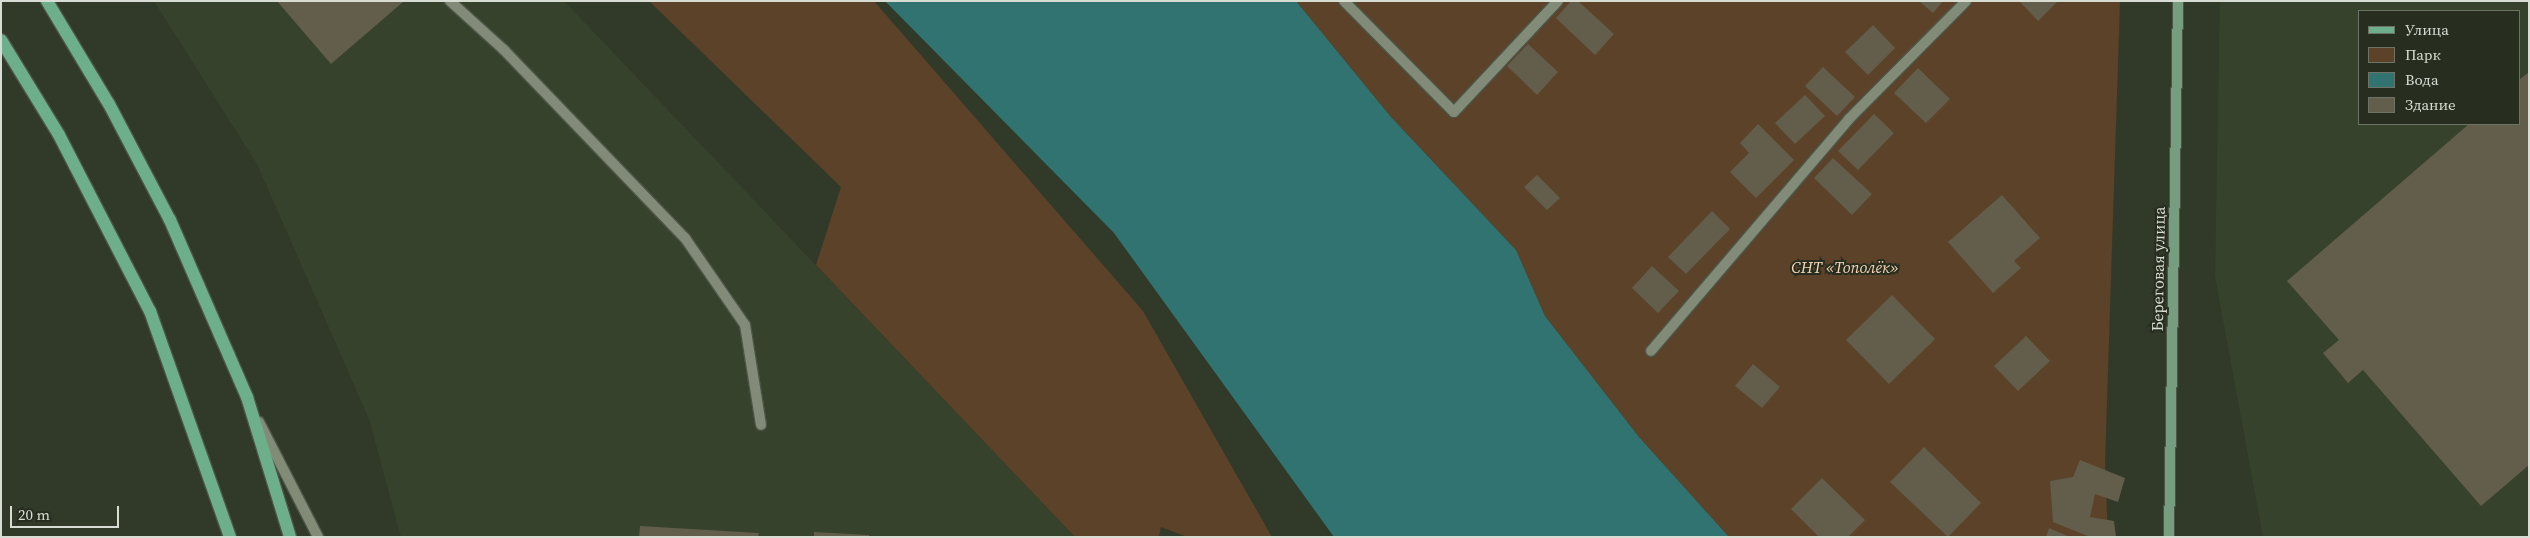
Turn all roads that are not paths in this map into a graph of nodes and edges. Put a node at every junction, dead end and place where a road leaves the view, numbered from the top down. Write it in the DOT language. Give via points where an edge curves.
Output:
graph roads {
  1 [pos="47,1"];
  2 [pos="450,1"];
  3 [pos="1344,1"];
  4 [pos="1558,1"];
  5 [pos="1966,1"];
  6 [pos="2178,1"];
  7 [pos="1,40"];
  8 [pos="1651,350"];
  9 [pos="247,397"];
  10 [pos="761,425"];
  11 [pos="230,537"];
  12 [pos="290,537"];
  13 [pos="318,537"];
  14 [pos="2168,537"];
  1 -- 9 [label="main road" via="109,104 170,220"];
  2 -- 10 [label="lane" via="504,50 685,238 745,325"];
  3 -- 4 [label="lane" via="1454,112"];
  5 -- 8 [label="lane" via="1849,119"];
  6 -- 14 [label="street, Береговая улица"];
  7 -- 11 [label="main road" via="59,135 150,311"];
  9 -- 12 [label="main road"];
  9 -- 13 [label="lane"];
}
